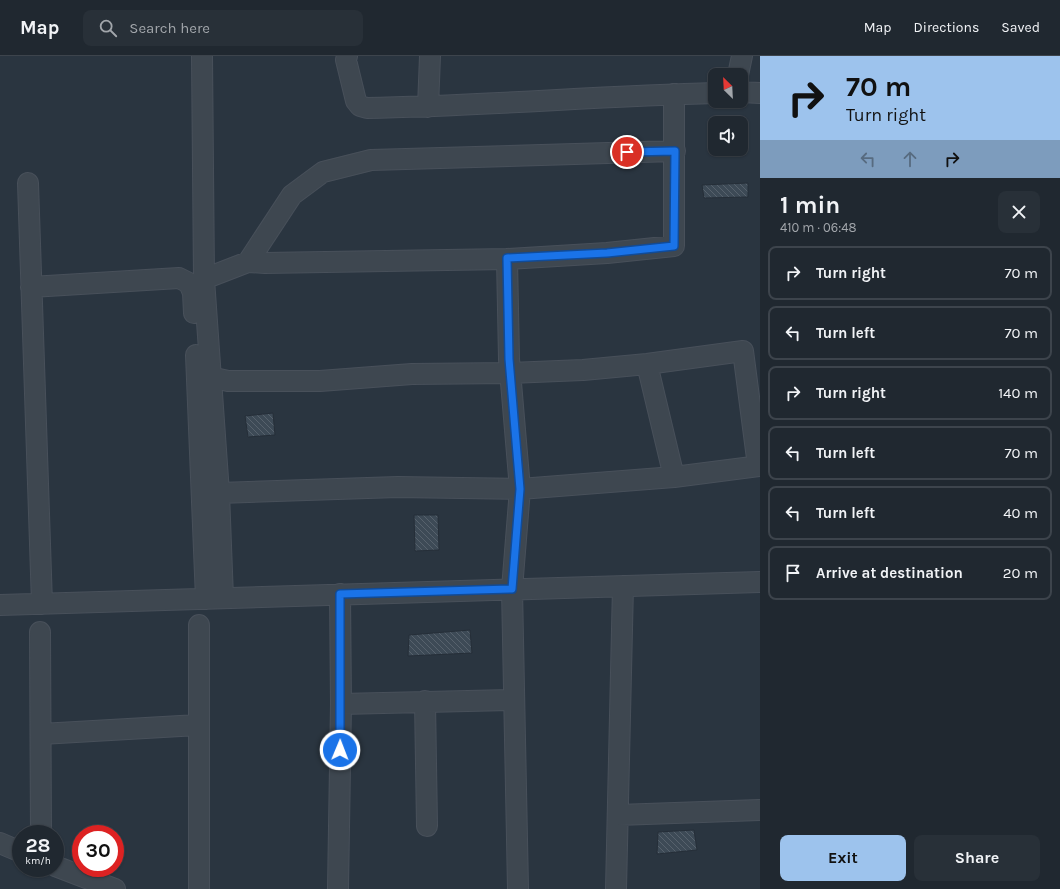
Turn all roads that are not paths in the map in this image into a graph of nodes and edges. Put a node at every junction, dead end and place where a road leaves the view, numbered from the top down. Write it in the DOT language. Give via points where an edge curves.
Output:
graph roads {
  1 [pos="202,56"];
  2 [pos="346,56"];
  3 [pos="430,56"];
  4 [pos="742,56"];
  5 [pos="739,68"];
  6 [pos="748,92"];
  7 [pos="760,92"];
  8 [pos="708,93"];
  9 [pos="674,94"];
  10 [pos="428,107"];
  11 [pos="675,151"];
  12 [pos="28,183"];
  13 [pos="507,258"];
  14 [pos="248,262"];
  15 [pos="204,279"];
  16 [pos="31,287"];
  17 [pos="647,364"];
  18 [pos="510,373"];
  19 [pos="210,377"];
  20 [pos="759,466"];
  21 [pos="674,477"];
  22 [pos="520,489"];
  23 [pos="219,492"];
  24 [pos="760,582"];
  25 [pos="623,586"];
  26 [pos="512,589"];
  27 [pos="340,594"];
  28 [pos="215,598"];
  29 [pos="42,604"];
  30 [pos="0,605"];
  31 [pos="199,625"];
  32 [pos="40,632"];
  33 [pos="514,700"];
  34 [pos="425,701"];
  35 [pos="341,704"];
  36 [pos="198,725"];
  37 [pos="40,734"];
  38 [pos="760,810"];
  39 [pos="618,815"];
  40 [pos="41,825"];
  41 [pos="427,826"];
  42 [pos="0,843"];
  43 [pos="12,848"];
  44 [pos="64,869"];
  45 [pos="115,889"];
  46 [pos="199,889"];
  47 [pos="338,889"];
  48 [pos="518,889"];
  49 [pos="616,889"];
  1 -- 15 [label="street"];
  2 -- 10 [label="street" via="356,101 360,106"];
  3 -- 10 [label="street"];
  4 -- 5 [label="street"];
  6 -- 7 [label="street"];
  8 -- 9 [label="street"];
  9 -- 10 [label="street"];
  9 -- 11 [label="street"];
  11 -- 13 [label="street" via="674,246 607,253"];
  11 -- 14 [label="street" via="371,160 323,172 292,195"];
  12 -- 16 [label="street"];
  13 -- 14 [label="street"];
  13 -- 18 [label="street"];
  14 -- 15 [label="street"];
  15 -- 19 [label="street"];
  16 -- 28 [label="street" via="179,278 189,283 193,293"];
  16 -- 29 [label="street"];
  17 -- 18 [label="street"];
  17 -- 20 [label="street" via="743,351"];
  17 -- 21 [label="street"];
  18 -- 19 [label="street" via="412,374 320,381 228,381"];
  18 -- 22 [label="street"];
  19 -- 23 [label="street"];
  20 -- 21 [label="street"];
  21 -- 22 [label="street"];
  22 -- 23 [label="street" via="398,487"];
  22 -- 26 [label="street"];
  23 -- 28 [label="street"];
  24 -- 25 [label="street"];
  25 -- 26 [label="street"];
  25 -- 39 [label="street"];
  26 -- 27 [label="street"];
  26 -- 33 [label="street"];
  27 -- 28 [label="street"];
  27 -- 35 [label="street"];
  28 -- 29 [label="street"];
  29 -- 30 [label="street"];
  31 -- 36 [label="street"];
  32 -- 37 [label="street"];
  33 -- 34 [label="street"];
  33 -- 48 [label="street"];
  34 -- 35 [label="street"];
  34 -- 41 [label="street"];
  35 -- 47 [label="street"];
  36 -- 37 [label="street"];
  36 -- 46 [label="street"];
  37 -- 40 [label="street"];
  38 -- 39 [label="street"];
  39 -- 49 [label="street"];
  42 -- 43 [label="street"];
  44 -- 45 [label="street"];
}
